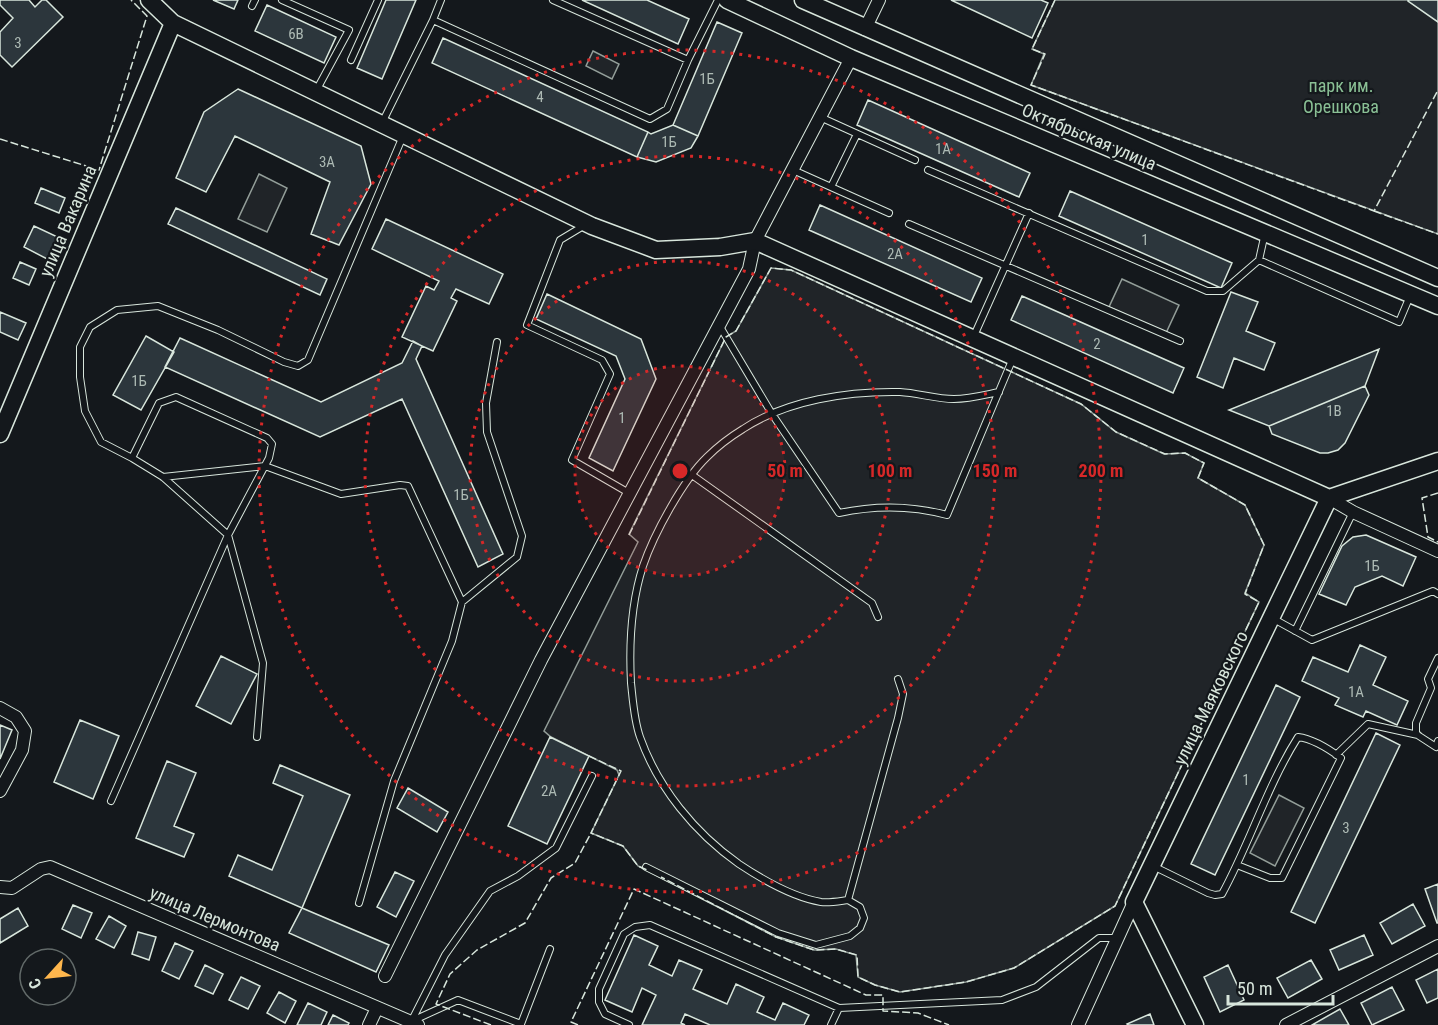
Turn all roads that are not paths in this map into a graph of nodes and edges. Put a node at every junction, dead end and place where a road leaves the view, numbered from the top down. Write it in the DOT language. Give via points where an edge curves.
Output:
graph roads {
  1 [pos="148,0"];
  2 [pos="282,0"];
  3 [pos="378,0"];
  4 [pos="441,0"];
  5 [pos="553,0"];
  6 [pos="718,0"];
  7 [pos="727,0"];
  8 [pos="803,0"];
  9 [pos="879,0"];
  10 [pos="433,20"];
  11 [pos="173,23"];
  12 [pos="865,29"];
  13 [pos="851,58"];
  14 [pos="351,60"];
  15 [pos="688,60"];
  16 [pos="316,92"];
  17 [pos="820,117"];
  18 [pos="382,123"];
  19 [pos="404,134"];
  20 [pos="857,134"];
  21 [pos="1148,152"];
  22 [pos="915,160"];
  23 [pos="793,170"];
  24 [pos="928,170"];
  25 [pos="1136,178"];
  26 [pos="831,187"];
  27 [pos="889,213"];
  28 [pos="1029,213"];
  29 [pos="587,224"];
  30 [pos="909,224"];
  31 [pos="1265,233"];
  32 [pos="755,241"];
  33 [pos="1259,260"];
  34 [pos="1005,266"];
  35 [pos="1422,271"];
  36 [pos="1438,278"];
  37 [pos="1411,294"];
  38 [pos="1438,306"];
  39 [pos="719,325"];
  40 [pos="973,339"];
  41 [pos="1180,341"];
  42 [pos="497,342"];
  43 [pos="1014,357"];
  44 [pos="999,392"];
  45 [pos="772,414"];
  46 [pos="0,434"];
  47 [pos="132,458"];
  48 [pos="1438,460"];
  49 [pos="266,465"];
  50 [pos="692,475"];
  51 [pos="163,477"];
  52 [pos="630,493"];
  53 [pos="1329,498"];
  54 [pos="1353,512"];
  55 [pos="228,535"];
  56 [pos="1438,551"];
  57 [pos="1438,594"];
  58 [pos="462,602"];
  59 [pos="878,617"];
  60 [pos="1271,618"];
  61 [pos="1295,631"];
  62 [pos="1438,658"];
  63 [pos="898,679"];
  64 [pos="0,708"];
  65 [pos="1418,735"];
  66 [pos="257,738"];
  67 [pos="1437,745"];
  68 [pos="1336,754"];
  69 [pos="591,776"];
  70 [pos="0,790"];
  71 [pos="111,801"];
  72 [pos="1237,865"];
  73 [pos="1152,866"];
  74 [pos="646,867"];
  75 [pos="0,887"];
  76 [pos="848,900"];
  77 [pos="1134,902"];
  78 [pos="359,903"];
  79 [pos="1118,938"];
  80 [pos="1438,946"];
  81 [pos="550,949"];
  82 [pos="385,976"];
  83 [pos="376,1008"];
  84 [pos="838,1008"];
  85 [pos="415,1023"];
  86 [pos="369,1025"];
  87 [pos="629,1025"];
  88 [pos="831,1025"];
  89 [pos="1078,1025"];
  90 [pos="1195,1025"];
  91 [pos="1286,1025"];
  1 -- 11 [label="street"];
  2 -- 16 [label="lane" via="349,30"];
  3 -- 14 [label="lane"];
  4 -- 10 [label="lane"];
  5 -- 15 [label="lane"];
  6 -- 15 [label="lane"];
  7 -- 13 [label="street, Октябрьская улица"];
  8 -- 12 [label="street, Октябрьская улица"];
  9 -- 12 [label="street"];
  10 -- 15 [label="lane" via="650,119 668,110"];
  10 -- 18 [label="lane"];
  11 -- 16 [label="street"];
  11 -- 46 [label="street, улица Вакарина"];
  12 -- 21 [label="street, Октябрьская улица"];
  13 -- 17 [label="street"];
  13 -- 25 [label="street, Октябрьская улица"];
  16 -- 18 [label="street"];
  17 -- 20 [label="lane"];
  17 -- 23 [label="street"];
  18 -- 19 [label="street"];
  19 -- 29 [label="street"];
  19 -- 47 [label="lane" via="308,360 298,366 284,362 158,306 117,310 90,327 80,347 85,411 101,442"];
  20 -- 22 [label="lane"];
  20 -- 26 [label="lane"];
  21 -- 25 [label="street"];
  21 -- 35 [label="street, Октябрьская улица"];
  23 -- 26 [label="lane"];
  23 -- 32 [label="street"];
  24 -- 28 [label="lane"];
  25 -- 31 [label="street, Октябрьская улица"];
  26 -- 27 [label="lane"];
  28 -- 33 [label="lane" via="1207,291 1223,291"];
  28 -- 34 [label="lane"];
  29 -- 32 [label="street" via="656,250"];
  29 -- 52 [label="lane" via="560,240 527,325 602,360 610,375 572,460"];
  30 -- 34 [label="lane"];
  31 -- 33 [label="lane"];
  31 -- 37 [label="street, Октябрьская улица"];
  32 -- 39 [label="street" via="749,269"];
  32 -- 40 [label="street"];
  33 -- 37 [label="lane" via="1399,322"];
  34 -- 40 [label="lane"];
  34 -- 41 [label="lane"];
  35 -- 36 [label="street, Октябрьская улица"];
  35 -- 37 [label="street"];
  37 -- 38 [label="street, Октябрьская улица"];
  39 -- 45 [label="lane"];
  39 -- 52 [label="street"];
  40 -- 43 [label="street"];
  42 -- 58 [label="lane" via="486,403 487,432 522,536 517,557"];
  43 -- 44 [label="lane"];
  43 -- 53 [label="street"];
  44 -- 45 [label="lane" via="969,399 902,392 865,393 799,404"];
  44 -- 45 [label="lane" via="947,515 881,506 839,513"];
  45 -- 50 [label="lane" via="724,443"];
  47 -- 49 [label="lane" via="159,403 176,397 267,438 272,444"];
  47 -- 51 [label="lane"];
  48 -- 53 [label="street"];
  49 -- 51 [label="lane"];
  49 -- 55 [label="lane"];
  49 -- 58 [label="lane" via="341,494 408,486"];
  50 -- 59 [label="lane" via="872,603"];
  50 -- 76 [label="lane" via="654,541 634,604 630,665 640,736 665,788 687,817 728,856 761,878 805,897 823,902"];
  51 -- 55 [label="lane"];
  52 -- 82 [label="street"];
  53 -- 54 [label="street"];
  53 -- 60 [label="street, улица Маяковского"];
  54 -- 56 [label="street"];
  54 -- 61 [label="lane"];
  55 -- 66 [label="lane" via="263,663"];
  55 -- 71 [label="lane"];
  57 -- 61 [label="lane" via="1433,591 1312,640"];
  58 -- 78 [label="lane" via="452,641 394,782"];
  60 -- 61 [label="lane"];
  60 -- 73 [label="street, улица Маяковского"];
  62 -- 65 [label="lane" via="1416,723"];
  63 -- 76 [label="lane" via="903,694 898,718"];
  64 -- 70 [label="street" via="16,717 25,731 22,750"];
  65 -- 67 [label="lane"];
  65 -- 68 [label="lane" via="1368,724"];
  68 -- 72 [label="lane" via="1298,738"];
  68 -- 72 [label="lane" via="1341,758 1282,878 1270,878"];
  69 -- 85 [label="lane" via="556,848 490,891 445,955"];
  72 -- 73 [label="lane" via="1222,894 1215,896"];
  73 -- 77 [label="street, улица Маяковского"];
  74 -- 76 [label="lane" via="778,933 816,945 850,936 861,928 864,918 860,908"];
  75 -- 83 [label="street, улица Лермонтова" via="12,888 50,867"];
  77 -- 79 [label="street, улица Маяковского"];
  77 -- 90 [label="street"];
  79 -- 84 [label="lane" via="1099,938 1036,987 1002,1000"];
  79 -- 89 [label="street, улица Маяковского"];
  80 -- 91 [label="street"];
  81 -- 85 [label="lane" via="521,1024 458,1000"];
  83 -- 85 [label="street, улица Лермонтова"];
  83 -- 86 [label="street"];
  84 -- 87 [label="lane" via="650,925 634,927 624,934 598,989 605,1014"];
  84 -- 88 [label="lane"];
}
